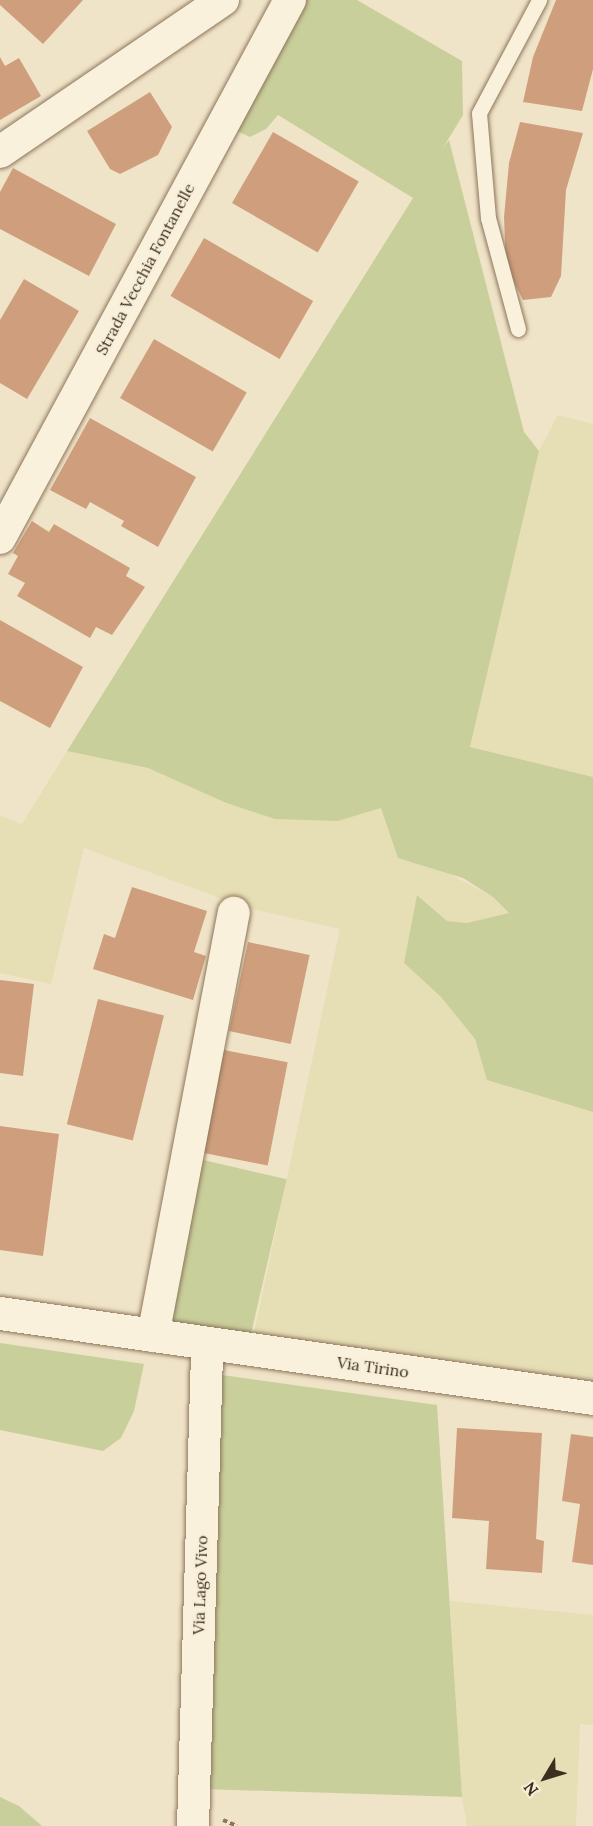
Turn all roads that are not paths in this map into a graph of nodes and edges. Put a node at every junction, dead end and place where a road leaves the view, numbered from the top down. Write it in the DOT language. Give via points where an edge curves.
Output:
graph roads {
  1 [pos="223,0"];
  2 [pos="290,0"];
  3 [pos="539,0"];
  4 [pos="0,152"];
  5 [pos="518,329"];
  6 [pos="0,538"];
  7 [pos="234,913"];
  8 [pos="0,1313"];
  9 [pos="153,1336"];
  10 [pos="207,1344"];
  11 [pos="593,1398"];
  12 [pos="193,1826"];
  1 -- 4 [label="street"];
  2 -- 6 [label="street, Strada Vecchia Fontanelle"];
  3 -- 5 [label="lane" via="479,113 488,218"];
  7 -- 9 [label="street"];
  8 -- 9 [label="street, Via Tirino"];
  9 -- 10 [label="street, Via Tirino"];
  10 -- 11 [label="street, Via Tirino"];
  10 -- 12 [label="street, Via Lago Vivo"];
}
